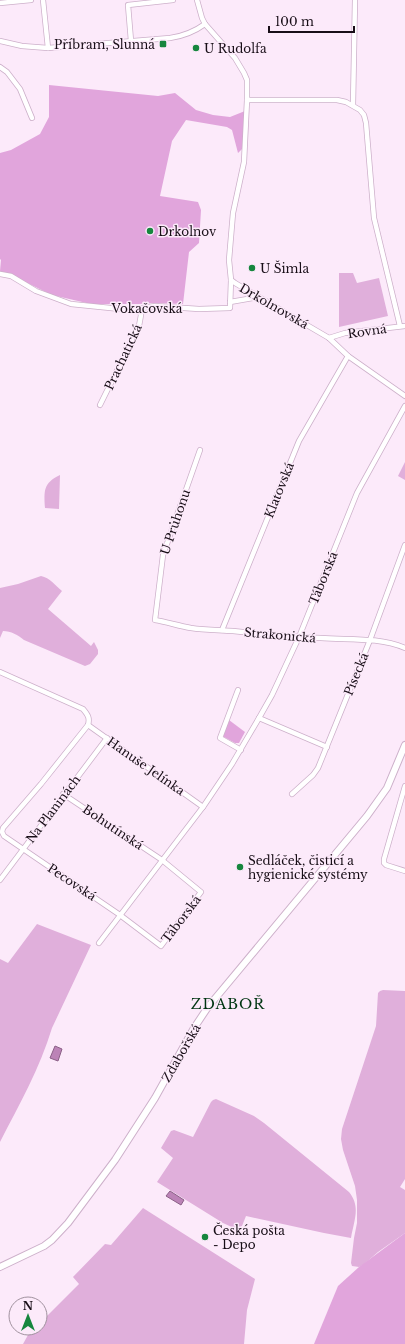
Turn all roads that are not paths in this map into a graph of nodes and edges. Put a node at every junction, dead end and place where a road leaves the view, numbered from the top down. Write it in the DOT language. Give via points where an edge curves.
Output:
graph roads {
  1 [pos="31,0"];
  2 [pos="43,0"];
  3 [pos="173,0"];
  4 [pos="197,0"];
  5 [pos="355,0"];
  6 [pos="0,3"];
  7 [pos="205,24"];
  8 [pos="0,41"];
  9 [pos="131,41"];
  10 [pos="48,48"];
  11 [pos="0,67"];
  12 [pos="247,100"];
  13 [pos="353,105"];
  14 [pos="32,118"];
  15 [pos="0,274"];
  16 [pos="231,280"];
  17 [pos="259,297"];
  18 [pos="230,302"];
  19 [pos="139,309"];
  20 [pos="402,326"];
  21 [pos="329,338"];
  22 [pos="348,356"];
  23 [pos="405,396"];
  24 [pos="100,405"];
  25 [pos="405,406"];
  26 [pos="200,450"];
  27 [pos="405,544"];
  28 [pos="399,560"];
  29 [pos="405,562"];
  30 [pos="155,620"];
  31 [pos="222,630"];
  32 [pos="299,637"];
  33 [pos="370,640"];
  34 [pos="405,648"];
  35 [pos="0,672"];
  36 [pos="238,690"];
  37 [pos="259,718"];
  38 [pos="88,725"];
  39 [pos="107,738"];
  40 [pos="405,745"];
  41 [pos="327,747"];
  42 [pos="241,750"];
  43 [pos="405,786"];
  44 [pos="63,794"];
  45 [pos="292,794"];
  46 [pos="203,807"];
  47 [pos="23,849"];
  48 [pos="162,860"];
  49 [pos="405,872"];
  50 [pos="0,880"];
  51 [pos="120,915"];
  52 [pos="98,943"];
  53 [pos="0,1267"];
  1 -- 6 [label="street"];
  2 -- 10 [label="street"];
  3 -- 9 [label="street" via="128,5"];
  4 -- 7 [label="street, Drkolnovská"];
  5 -- 13 [label="street"];
  7 -- 9 [label="street" via="181,37"];
  7 -- 12 [label="street, Drkolnovská" via="241,65 247,80"];
  8 -- 10 [label="street"];
  9 -- 10 [label="street"];
  11 -- 14 [label="street" via="17,85"];
  12 -- 13 [label="street" via="337,100"];
  12 -- 16 [label="street, Drkolnovská" via="244,162 233,213 229,268"];
  13 -- 20 [label="street" via="364,115 366,123 374,218"];
  15 -- 19 [label="street, Vokačovská" via="11,276 36,291 71,304"];
  16 -- 17 [label="street, Drkolnovská"];
  16 -- 18 [label="street"];
  17 -- 18 [label="street"];
  17 -- 21 [label="street, Drkolnovská"];
  18 -- 19 [label="street, Vokačovská" via="230,308 155,306"];
  19 -- 24 [label="street, Prachatická" via="139,326"];
  20 -- 21 [label="street, Rovná" via="345,333"];
  21 -- 22 [label="street, Drkolnovská"];
  22 -- 23 [label="street, Drkolnovská"];
  22 -- 31 [label="street, Klatovská" via="299,441"];
  25 -- 32 [label="street, Táborská" via="357,493"];
  26 -- 30 [label="street, U Průhonu" via="163,555"];
  27 -- 28 [label="street, Písecká"];
  28 -- 29 [label="street"];
  28 -- 33 [label="street, Písecká"];
  30 -- 31 [label="street, Strakonická" via="189,628"];
  31 -- 32 [label="street, Strakonická"];
  32 -- 33 [label="street, Strakonická"];
  32 -- 37 [label="street, Táborská"];
  33 -- 34 [label="street, Strakonická"];
  33 -- 41 [label="street, Písecká"];
  35 -- 38 [label="street" via="83,709 88,714"];
  36 -- 42 [label="street" via="220,738"];
  37 -- 41 [label="street"];
  37 -- 42 [label="street, Táborská"];
  38 -- 39 [label="street, Hanuše Jelínka"];
  38 -- 47 [label="street, Pecovská" via="3,828 4,836"];
  39 -- 44 [label="street, Na Planinách"];
  39 -- 46 [label="street, Hanuše Jelínka"];
  40 -- 53 [label="street, Zdabořská" via="387,788 311,885 208,1007 115,1160 68,1223 44,1246"];
  41 -- 45 [label="street, Písecká" via="313,775"];
  42 -- 46 [label="street, Táborská"];
  43 -- 49 [label="street" via="384,859 386,865"];
  44 -- 47 [label="street, Na Planinách"];
  44 -- 48 [label="street, Bohutínská"];
  46 -- 48 [label="street, Táborská"];
  47 -- 50 [label="street, Na Planinách"];
  47 -- 51 [label="street, Pecovská"];
  48 -- 51 [label="street, Táborská"];
  48 -- 51 [label="street, Táborská" via="201,892 161,946"];
  51 -- 52 [label="street, Táborská"];
}
